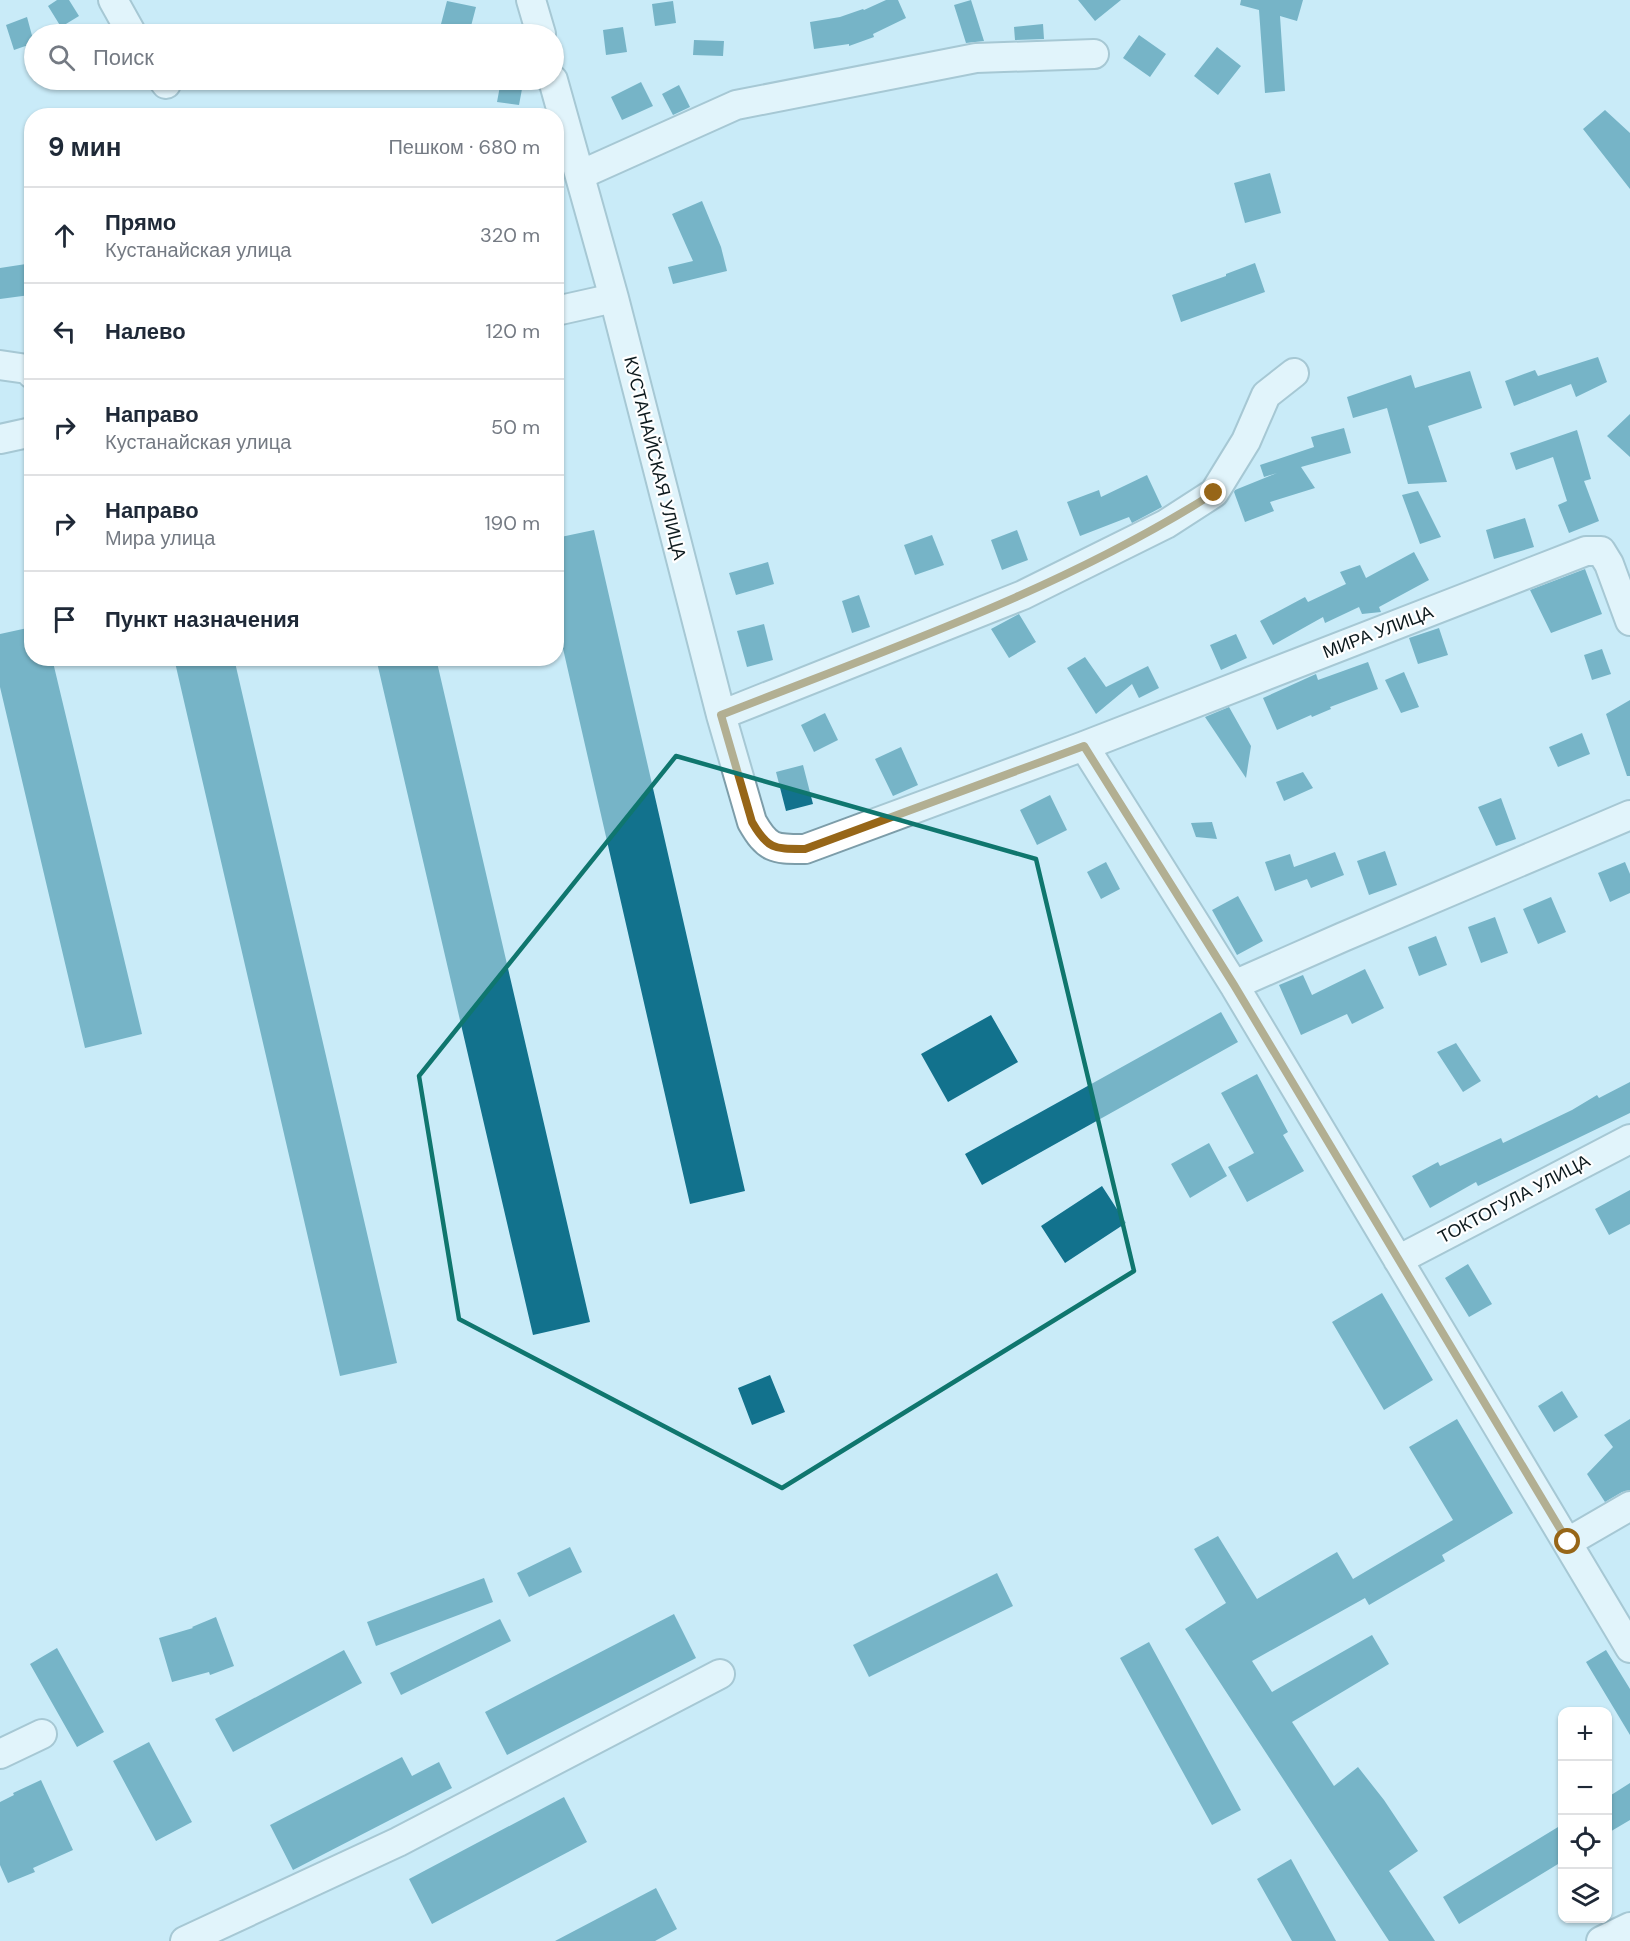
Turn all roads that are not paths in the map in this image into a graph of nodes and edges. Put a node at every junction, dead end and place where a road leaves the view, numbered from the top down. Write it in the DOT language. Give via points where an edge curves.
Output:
graph roads {
  1 [pos="113,0"];
  2 [pos="531,0"];
  3 [pos="126,24"];
  4 [pos="538,24"];
  5 [pos="1094,54"];
  6 [pos="556,90"];
  7 [pos="561,108"];
  8 [pos="564,119"];
  9 [pos="580,175"];
  10 [pos="614,298"];
  11 [pos="564,309"];
  12 [pos="0,365"];
  13 [pos="24,369"];
  14 [pos="1294,373"];
  15 [pos="24,434"];
  16 [pos="0,439"];
  17 [pos="1630,621"];
  18 [pos="721,715"];
  19 [pos="1084,746"];
  20 [pos="1630,815"];
  21 [pos="1234,985"];
  22 [pos="1630,1139"];
  23 [pos="1398,1260"];
  24 [pos="1630,1506"];
  25 [pos="1568,1542"];
  26 [pos="1630,1648"];
  27 [pos="720,1674"];
  28 [pos="42,1734"];
  29 [pos="0,1754"];
  30 [pos="1630,1927"];
  31 [pos="186,1941"];
  32 [pos="1601,1941"];
  1 -- 3 [label="street"];
  2 -- 4 [label="street"];
  5 -- 9 [label="street" via="976,58 736,105"];
  6 -- 7 [label="street, КУСТАНАЙСКАЯ УЛИЦА"];
  8 -- 9 [label="street, КУСТАНАЙСКАЯ УЛИЦА"];
  9 -- 10 [label="street, КУСТАНАЙСКАЯ УЛИЦА"];
  10 -- 11 [label="street"];
  10 -- 18 [label="street, КУСТАНАЙСКАЯ УЛИЦА"];
  12 -- 13 [label="street"];
  14 -- 18 [label="street" via="1266,395 1246,441 1214,493 1166,524 1023,595"];
  15 -- 16 [label="street"];
  17 -- 19 [label="street, МИРА УЛИЦА" via="1601,551 1586,551"];
  18 -- 19 [label="street, КУСТАНАЙСКАЯ УЛИЦА" via="752,822 760,836 780,849 805,849"];
  19 -- 21 [label="street"];
  20 -- 21 [label="street"];
  21 -- 23 [label="street"];
  22 -- 23 [label="street, ТОКТОГУЛА УЛИЦА"];
  23 -- 25 [label="street"];
  24 -- 25 [label="street"];
  25 -- 26 [label="street"];
  27 -- 31 [label="street" via="398,1842"];
  28 -- 29 [label="street"];
  30 -- 32 [label="street"];
}
